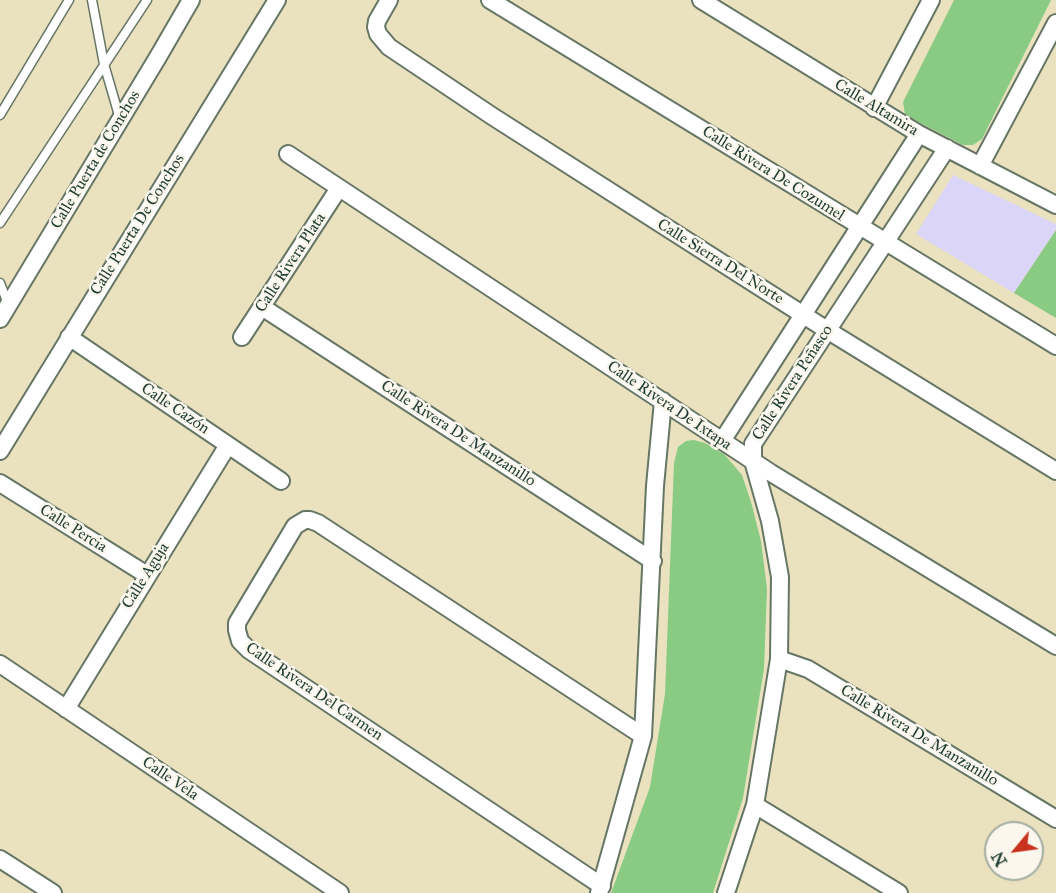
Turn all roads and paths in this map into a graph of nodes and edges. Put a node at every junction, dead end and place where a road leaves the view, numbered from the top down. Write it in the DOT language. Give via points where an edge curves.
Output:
graph roads {
  1 [pos="69,0"];
  2 [pos="92,0"];
  3 [pos="147,0"];
  4 [pos="190,0"];
  5 [pos="277,0"];
  6 [pos="389,0"];
  7 [pos="490,0"];
  8 [pos="701,0"];
  9 [pos="931,0"];
  10 [pos="1054,33"];
  11 [pos="104,64"];
  12 [pos="874,108"];
  13 [pos="0,115"];
  14 [pos="120,119"];
  15 [pos="918,134"];
  16 [pos="947,148"];
  17 [pos="288,154"];
  18 [pos="980,166"];
  19 [pos="339,188"];
  20 [pos="1056,205"];
  21 [pos="0,223"];
  22 [pos="859,227"];
  23 [pos="885,242"];
  24 [pos="0,283"];
  25 [pos="262,307"];
  26 [pos="4,312"];
  27 [pos="803,314"];
  28 [pos="827,330"];
  29 [pos="69,337"];
  30 [pos="242,337"];
  31 [pos="1056,346"];
  32 [pos="663,401"];
  33 [pos="722,441"];
  34 [pos="228,445"];
  35 [pos="0,451"];
  36 [pos="753,461"];
  37 [pos="1056,471"];
  38 [pos="281,481"];
  39 [pos="0,483"];
  40 [pos="653,561"];
  41 [pos="147,575"];
  42 [pos="1056,646"];
  43 [pos="780,659"];
  44 [pos="0,664"];
  45 [pos="66,709"];
  46 [pos="643,736"];
  47 [pos="755,805"];
  48 [pos="1056,819"];
  49 [pos="0,859"];
  50 [pos="601,889"];
  51 [pos="53,893"];
  52 [pos="340,893"];
  53 [pos="726,893"];
  54 [pos="899,893"];
  1 -- 13 [label="lane"];
  2 -- 11 [label="lane"];
  3 -- 11 [label="lane"];
  4 -- 14 [label="street, Calle Puerta de Conchos"];
  5 -- 29 [label="street, Calle Puerta De Conchos"];
  6 -- 27 [label="street, Calle Sierra Del Norte" via="376,27 388,47"];
  7 -- 22 [label="street, Calle Rivera De Cozumel"];
  8 -- 12 [label="street, Calle Altamira"];
  9 -- 12 [label="street"];
  10 -- 18 [label="street"];
  11 -- 14 [label="lane"];
  11 -- 21 [label="lane"];
  12 -- 15 [label="street, Calle Altamira"];
  14 -- 26 [label="street, Calle Puerta de Conchos"];
  15 -- 16 [label="street, Calle Altamira"];
  15 -- 22 [label="street, Calle Rivera Peñasco"];
  16 -- 18 [label="street, Calle Altamira"];
  16 -- 23 [label="street, Calle Rivera Peñasco"];
  17 -- 19 [label="street, Calle Rivera De Ixtapa"];
  18 -- 20 [label="street, Calle Altamira"];
  19 -- 25 [label="street, Calle Rivera Plata"];
  19 -- 32 [label="street, Calle Rivera De Ixtapa"];
  22 -- 23 [label="street, Calle Rivera De Cozumel"];
  22 -- 27 [label="street, Calle Rivera Peñasco"];
  23 -- 28 [label="street, Calle Rivera Peñasco"];
  23 -- 31 [label="street, Calle Rivera De Cozumel"];
  24 -- 26 [label="lane"];
  25 -- 30 [label="street, Calle Rivera Plata"];
  25 -- 40 [label="street, Calle Rivera De Manzanillo"];
  27 -- 28 [label="street, Calle Sierra Del Norte"];
  27 -- 33 [label="street, Calle Rivera Peñasco"];
  28 -- 36 [label="street, Calle Rivera Peñasco" via="753,444"];
  28 -- 37 [label="street, Calle Sierra Del Norte"];
  29 -- 34 [label="street, Calle Cazón"];
  29 -- 35 [label="street, Calle Puerta De Conchos"];
  32 -- 33 [label="street, Calle Rivera De Ixtapa"];
  32 -- 40 [label="street"];
  33 -- 36 [label="street, Calle Rivera De Ixtapa"];
  34 -- 38 [label="street, Calle Cazón"];
  34 -- 41 [label="street, Calle Aguja"];
  36 -- 42 [label="street, Calle Rivera De Ixtapa"];
  36 -- 43 [label="street, Calle Rivera Peñasco" via="780,577"];
  39 -- 41 [label="street, Calle Percia"];
  40 -- 46 [label="street"];
  41 -- 45 [label="street, Calle Aguja"];
  43 -- 47 [label="street, Calle Rivera Peñasco"];
  43 -- 48 [label="street, Calle Rivera De Manzanillo" via="808,669"];
  44 -- 45 [label="street, Calle Vela"];
  45 -- 52 [label="street, Calle Vela"];
  46 -- 50 [label="street"];
  46 -- 50 [label="street, Calle Rivera Del Carmen" via="310,520 295,526 237,623 240,641 249,650"];
  47 -- 53 [label="street, Calle Rivera Peñasco"];
  47 -- 54 [label="street"];
  49 -- 51 [label="street"];
}
